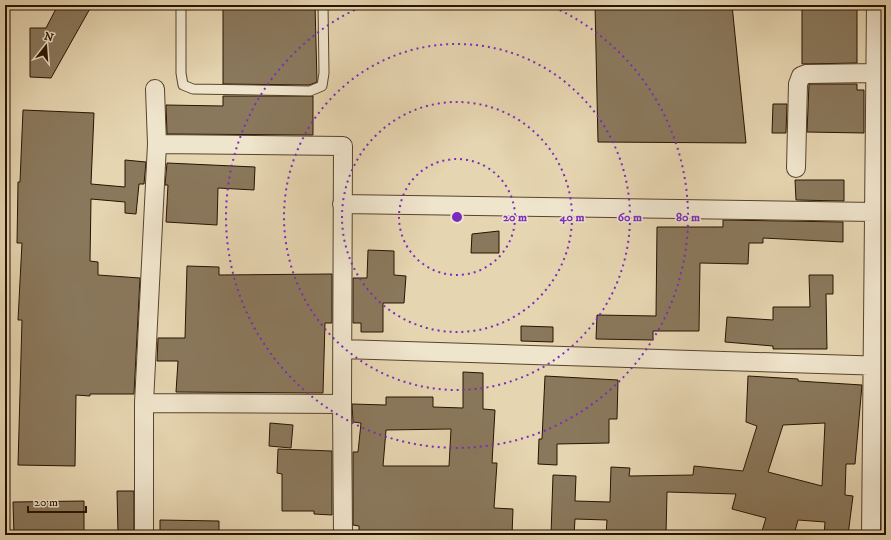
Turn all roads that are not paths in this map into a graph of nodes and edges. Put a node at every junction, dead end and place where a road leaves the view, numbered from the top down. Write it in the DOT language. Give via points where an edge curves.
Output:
graph roads {
  1 [pos="181,5"];
  2 [pos="323,5"];
  3 [pos="876,5"];
  4 [pos="875,73"];
  5 [pos="155,88"];
  6 [pos="157,144"];
  7 [pos="796,168"];
  8 [pos="342,204"];
  9 [pos="874,212"];
  10 [pos="880,258"];
  11 [pos="342,349"];
  12 [pos="879,366"];
  13 [pos="144,403"];
  14 [pos="342,404"];
  15 [pos="144,535"];
  16 [pos="343,535"];
  17 [pos="870,535"];
  1 -- 2 [label="lane" via="181,73 184,85 193,89 310,91 322,86 324,73"];
  3 -- 4 [label="street"];
  4 -- 7 [label="street" via="800,76"];
  4 -- 9 [label="street"];
  5 -- 6 [label="street"];
  6 -- 8 [label="street" via="343,146"];
  6 -- 13 [label="street"];
  8 -- 9 [label="street"];
  8 -- 11 [label="street"];
  9 -- 10 [label="street"];
  10 -- 12 [label="street"];
  11 -- 12 [label="street"];
  11 -- 14 [label="street"];
  12 -- 17 [label="street"];
  13 -- 14 [label="street"];
  13 -- 15 [label="street"];
  14 -- 16 [label="street"];
}
